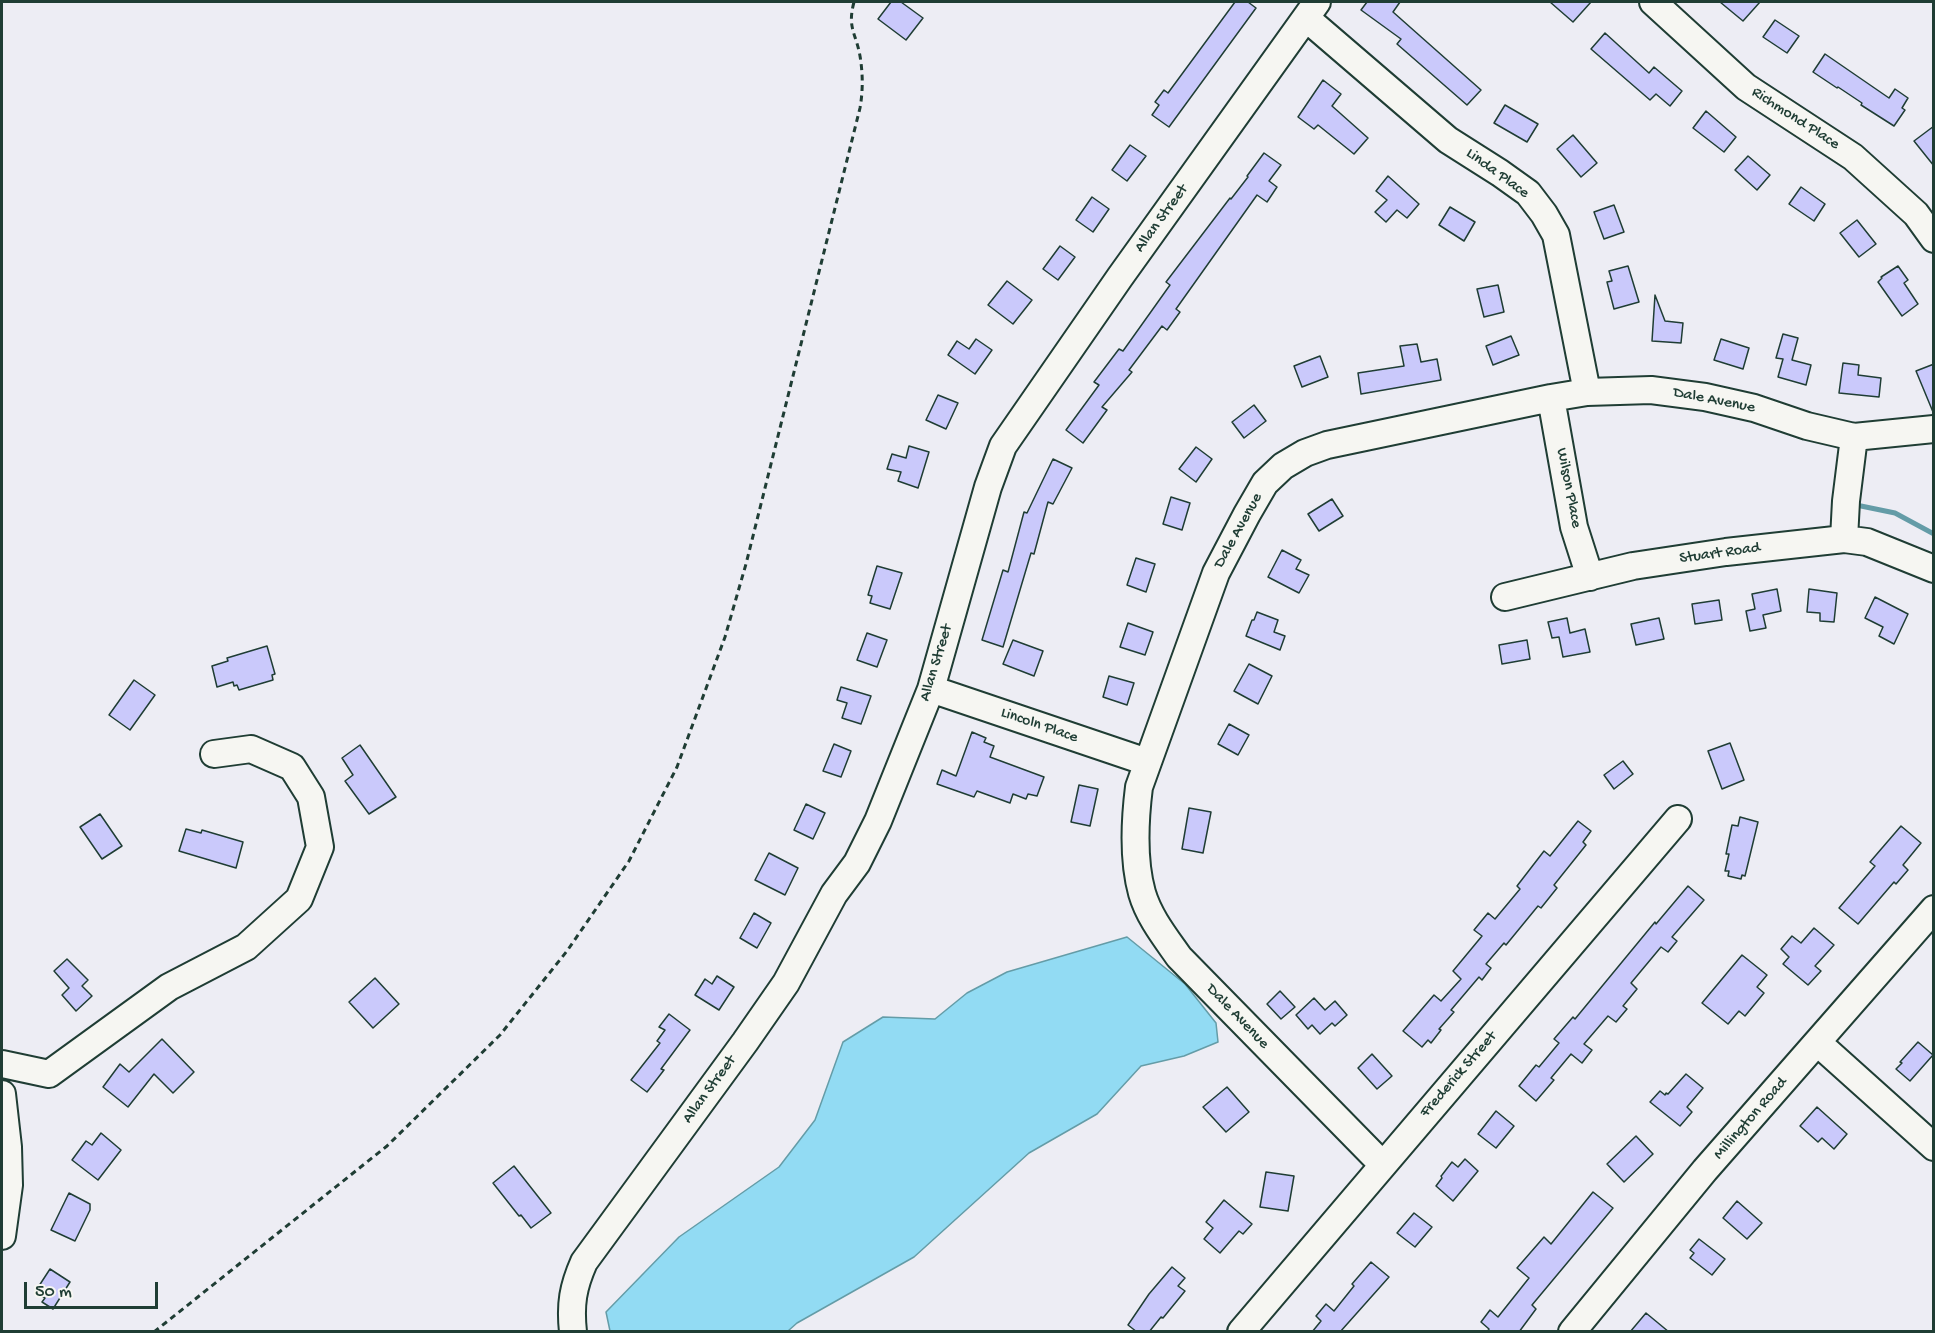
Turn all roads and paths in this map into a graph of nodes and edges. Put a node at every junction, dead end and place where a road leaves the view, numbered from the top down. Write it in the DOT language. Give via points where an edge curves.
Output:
graph roads {
  1 [pos="854,2"];
  2 [pos="1653,2"];
  3 [pos="1312,10"];
  4 [pos="1934,239"];
  5 [pos="1587,392"];
  6 [pos="1551,398"];
  7 [pos="1934,429"];
  8 [pos="1854,437"];
  9 [pos="1844,538"];
  10 [pos="1934,569"];
  11 [pos="1590,577"];
  12 [pos="1505,597"];
  13 [pos="931,689"];
  14 [pos="214,754"];
  15 [pos="1147,762"];
  16 [pos="1678,819"];
  17 [pos="1934,909"];
  18 [pos="1818,1043"];
  19 [pos="2,1064"];
  20 [pos="2,1094"];
  21 [pos="1934,1147"];
  22 [pos="1382,1164"];
  23 [pos="2,1236"];
  24 [pos="154,1332"];
  25 [pos="573,1332"];
  26 [pos="1241,1332"];
  27 [pos="1572,1332"];
  1 -- 24 [label="path" via="850,25 860,56 860,108 746,564 725,637 677,767 629,861 567,951 500,1035 387,1146"];
  2 -- 4 [label="street, Richmond Place" via="1746,87 1853,157 1916,214"];
  3 -- 5 [label="street, Linda Place" via="1448,140 1528,193 1544,214 1556,235"];
  3 -- 13 [label="street, Allan Street" via="1003,446"];
  5 -- 6 [label="street, Dale Avenue"];
  5 -- 8 [label="street, Dale Avenue" via="1651,390 1706,397"];
  6 -- 11 [label="street, Wilson Place" via="1574,527"];
  6 -- 15 [label="street, Dale Avenue" via="1327,445 1283,466 1266,483 1216,573"];
  7 -- 8 [label="street, Dale Avenue"];
  8 -- 9 [label="street"];
  9 -- 10 [label="street, Stuart Road" via="1868,542"];
  9 -- 11 [label="street, Stuart Road" via="1633,566"];
  11 -- 12 [label="street, Stuart Road"];
  13 -- 15 [label="street, Lincoln Place"];
  13 -- 25 [label="street, Allan Street" via="878,821 786,983 584,1262 575,1281"];
  14 -- 19 [label="street" via="251,749 292,767 311,797 320,847 299,899 246,947 169,987 49,1074"];
  15 -- 22 [label="street, Dale Avenue" via="1135,819 1142,893 1155,922 1179,957"];
  16 -- 22 [label="street, Frederick Street"];
  17 -- 18 [label="street, Millington Road"];
  18 -- 21 [label="street"];
  18 -- 27 [label="street, Millington Road" via="1705,1170"];
  20 -- 23 [label="street" via="9,1185"];
  22 -- 26 [label="street, Frederick Street"];
}
